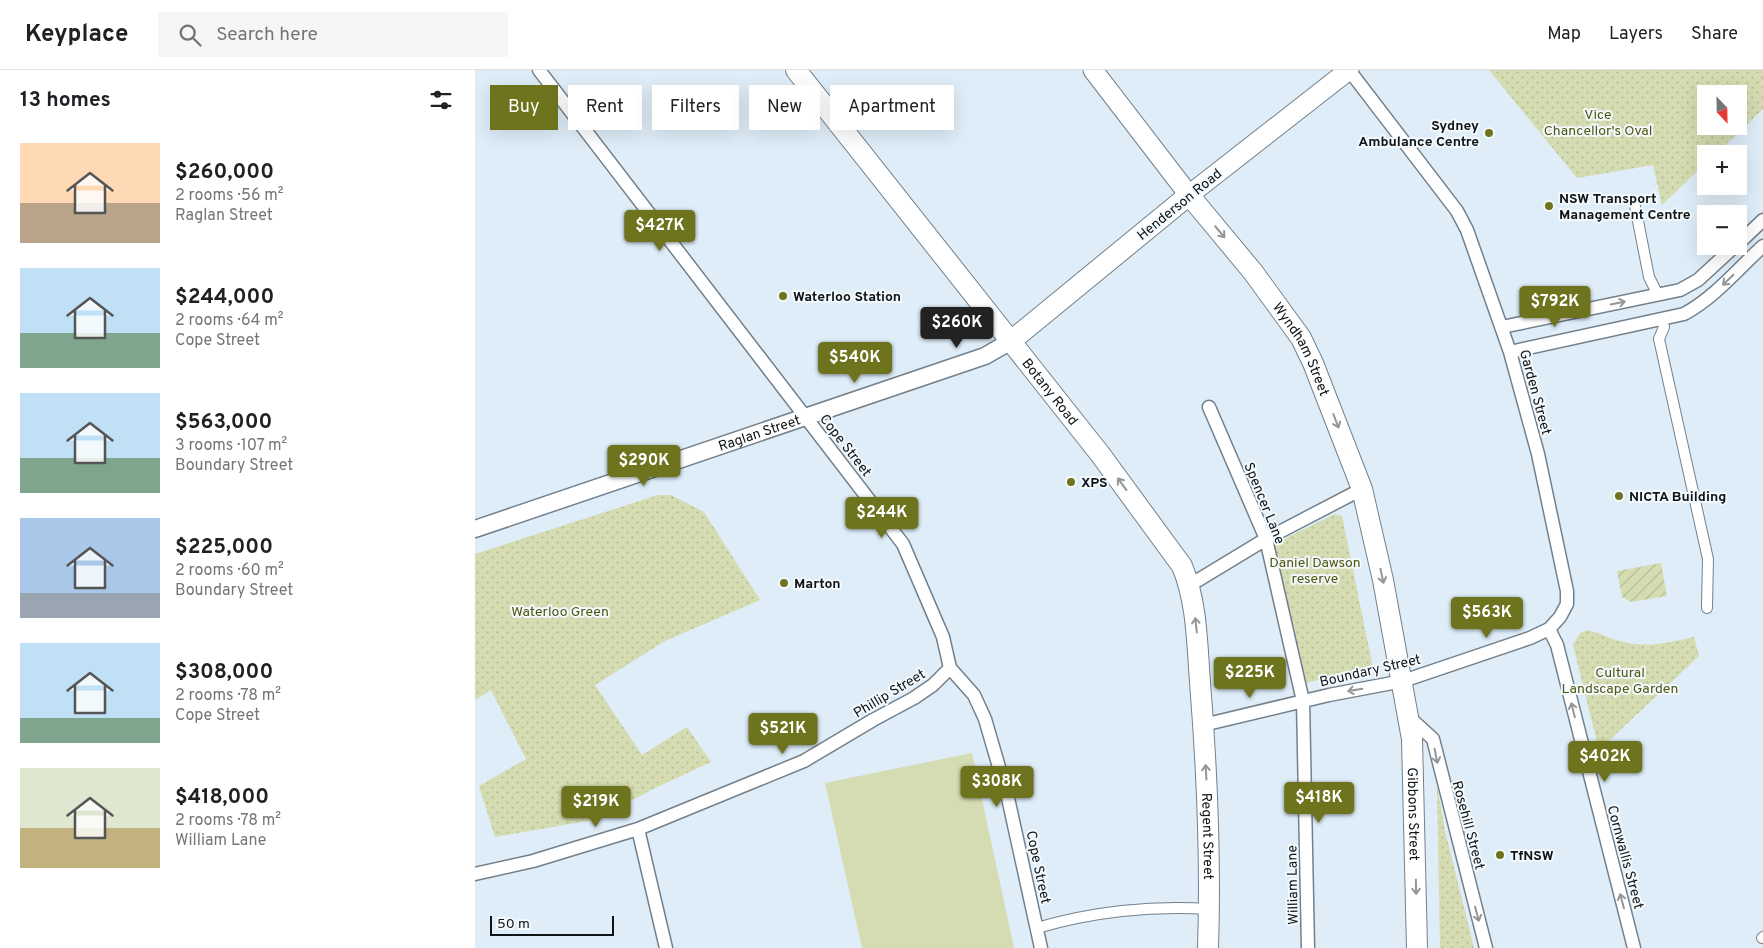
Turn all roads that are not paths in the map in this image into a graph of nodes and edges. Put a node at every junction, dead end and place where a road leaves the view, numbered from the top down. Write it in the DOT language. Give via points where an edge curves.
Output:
graph roads {
  1 [pos="539,70"];
  2 [pos="796,70"];
  3 [pos="1093,70"];
  4 [pos="1349,70"];
  5 [pos="1189,195"];
  6 [pos="1635,206"];
  7 [pos="1763,220"];
  8 [pos="1747,235"];
  9 [pos="1763,246"];
  10 [pos="1725,255"];
  11 [pos="1656,291"];
  12 [pos="1662,319"];
  13 [pos="1502,327"];
  14 [pos="1011,341"];
  15 [pos="1510,352"];
  16 [pos="1209,407"];
  17 [pos="804,416"];
  18 [pos="1362,489"];
  19 [pos="475,529"];
  20 [pos="1266,539"];
  21 [pos="1190,585"];
  22 [pos="1565,585"];
  23 [pos="1707,608"];
  24 [pos="1549,629"];
  25 [pos="950,668"];
  26 [pos="1403,682"];
  27 [pos="1303,701"];
  28 [pos="1410,718"];
  29 [pos="1203,725"];
  30 [pos="638,830"];
  31 [pos="475,874"];
  32 [pos="1209,909"];
  33 [pos="1037,928"];
  34 [pos="666,948"];
  35 [pos="1041,948"];
  36 [pos="1208,948"];
  37 [pos="1308,948"];
  38 [pos="1417,948"];
  39 [pos="1486,948"];
  40 [pos="1634,948"];
  1 -- 17 [label="street, Cope Street"];
  2 -- 14 [label="main road, Botany Road"];
  3 -- 5 [label="main road, Wyndham Street"];
  4 -- 5 [label="main road, Henderson Road"];
  4 -- 13 [label="street, Garden Street" via="1462,220"];
  5 -- 14 [label="main road, Henderson Road"];
  5 -- 18 [label="main road, Wyndham Street, one-way" via="1253,272 1301,338"];
  6 -- 11 [label="street" via="1649,277"];
  7 -- 8 [label="street"];
  9 -- 12 [label="street, one-way" via="1697,308"];
  13 -- 10 [label="street, one-way" via="1679,290 1698,280"];
  12 -- 15 [label="street"];
  12 -- 23 [label="street" via="1664,327 1659,338 1708,559"];
  13 -- 15 [label="street, Garden Street"];
  14 -- 17 [label="street, Raglan Street" via="985,356"];
  21 -- 14 [label="main road, Botany Road, one-way" via="1183,566"];
  15 -- 22 [label="street, Garden Street" via="1538,454"];
  16 -- 20 [label="street, Spencer Lane"];
  17 -- 19 [label="street, Raglan Street"];
  17 -- 25 [label="street, Cope Street" via="903,544 943,637"];
  18 -- 20 [label="street"];
  18 -- 26 [label="main road, Wyndham Street, one-way"];
  20 -- 21 [label="street"];
  20 -- 27 [label="street, Spencer Lane"];
  29 -- 21 [label="main road, Botany Road, one-way"];
  22 -- 24 [label="street, Boundary Street" via="1565,610"];
  24 -- 26 [label="street, Boundary Street"];
  40 -- 24 [label="street, Cornwallis Street, one-way" via="1557,645"];
  25 -- 30 [label="street, Phillip Street" via="914,698 804,761"];
  25 -- 33 [label="street, Cope Street" via="974,695 985,720 1009,798"];
  26 -- 27 [label="street, Boundary Street, one-way"];
  26 -- 28 [label="main road, Gibbons Street"];
  27 -- 29 [label="street, Boundary Street"];
  27 -- 37 [label="street, William Lane"];
  28 -- 38 [label="main road, Gibbons Street, one-way" via="1415,797"];
  28 -- 39 [label="street, Rosehill Street, one-way" via="1433,739"];
  32 -- 29 [label="main road, Regent Street, one-way"];
  30 -- 31 [label="street, Phillip Street" via="533,861"];
  30 -- 34 [label="street"];
  32 -- 33 [label="street" via="1187,907 1119,912"];
  32 -- 36 [label="main road, Regent Street"];
  33 -- 35 [label="street, Cope Street"];
}
